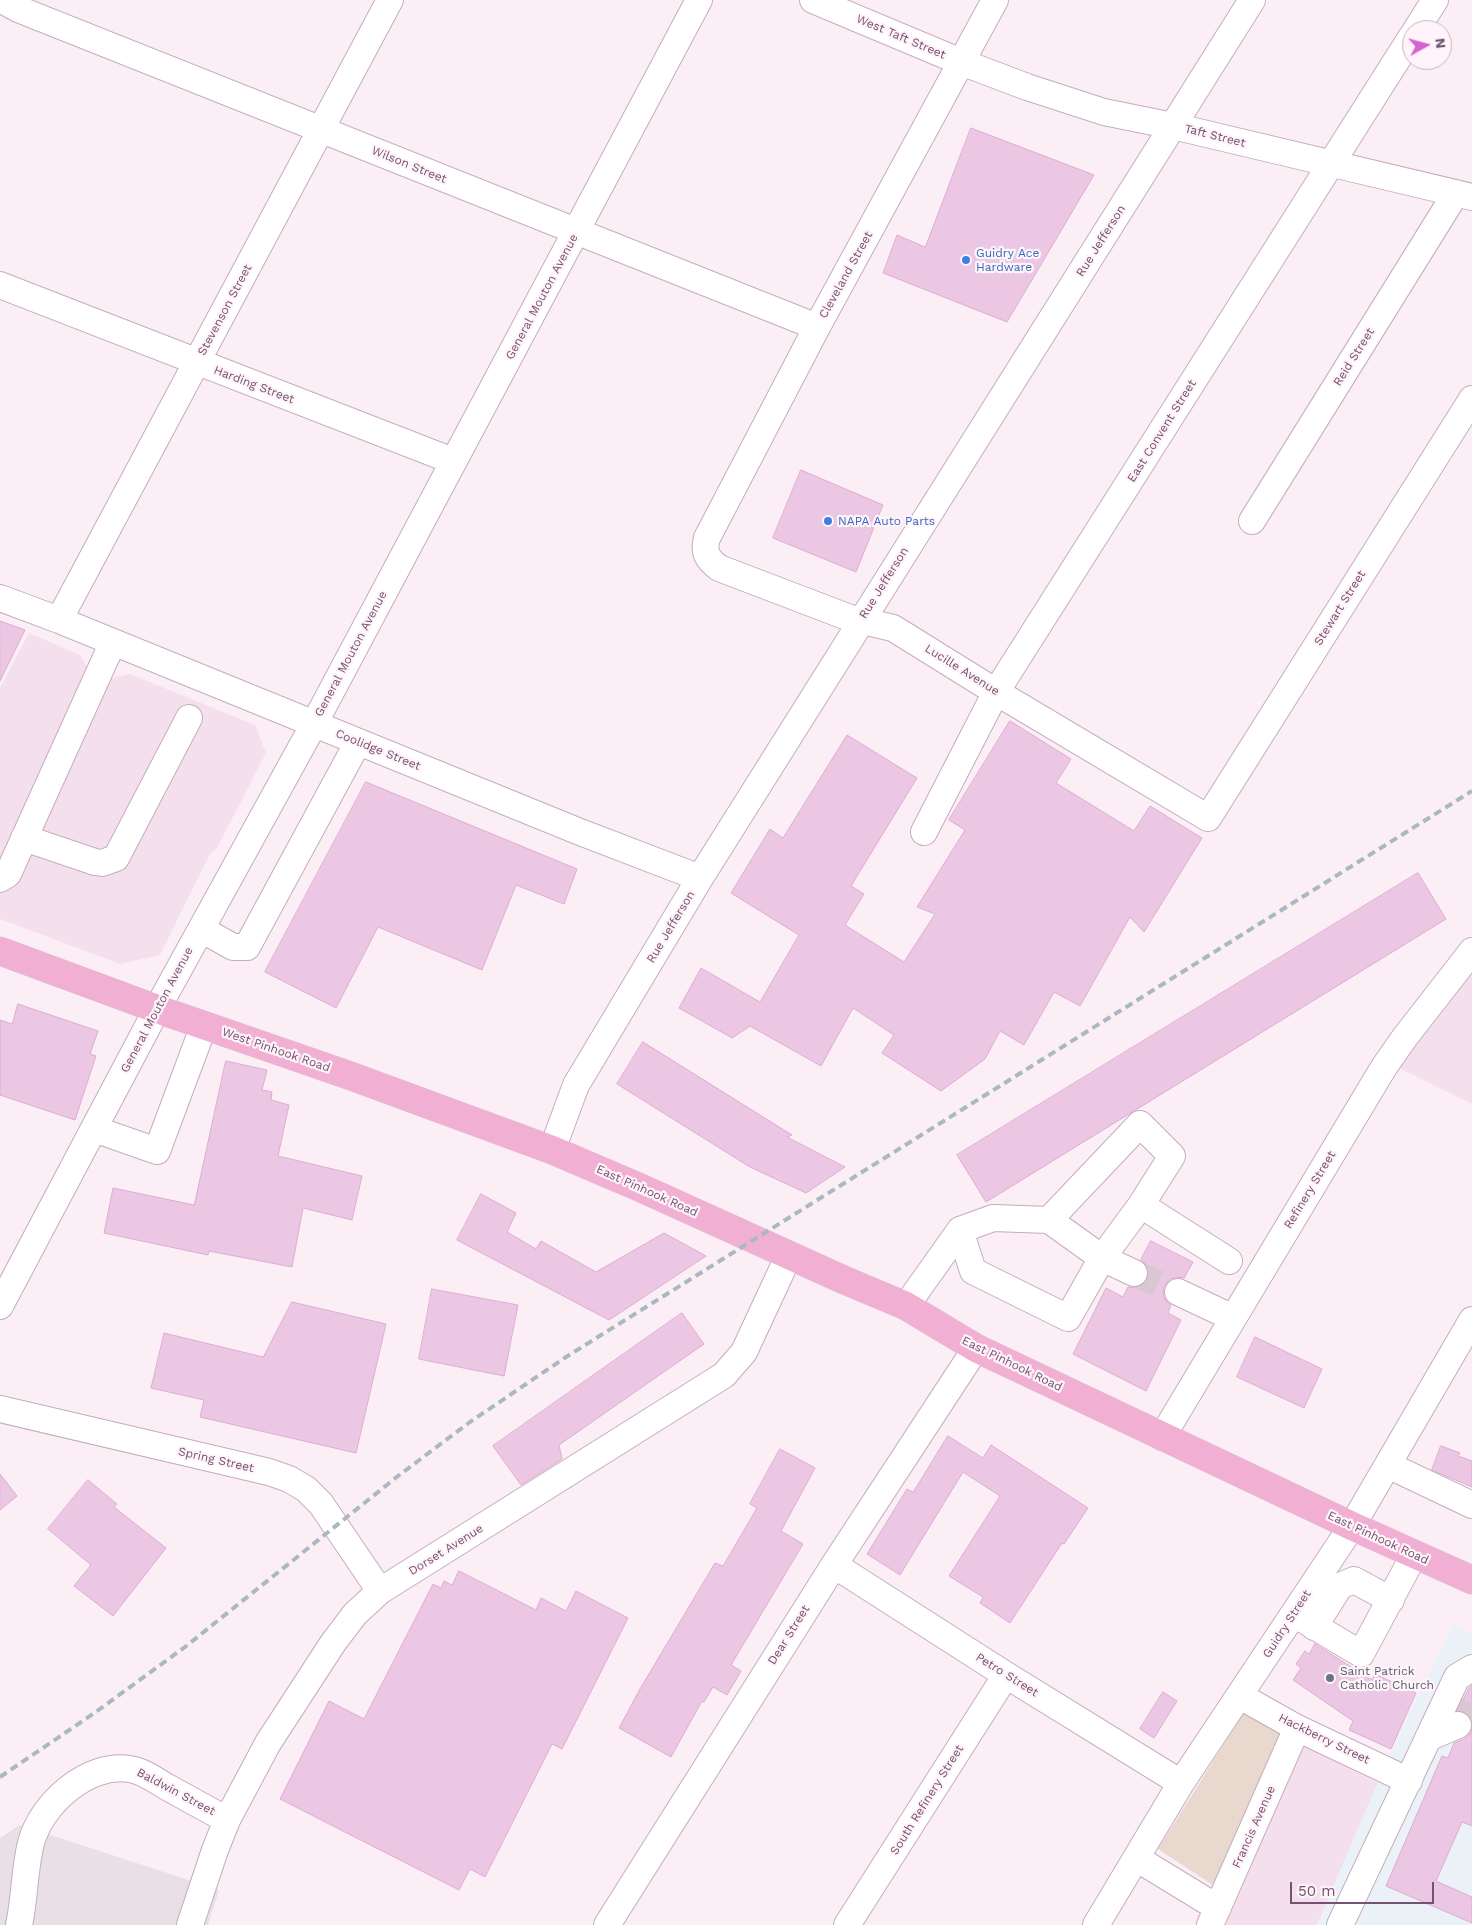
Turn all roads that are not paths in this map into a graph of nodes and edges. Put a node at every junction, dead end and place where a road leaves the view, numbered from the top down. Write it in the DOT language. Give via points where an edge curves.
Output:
graph roads {
  1 [pos="2,0"];
  2 [pos="390,0"];
  3 [pos="699,0"];
  4 [pos="813,0"];
  5 [pos="995,0"];
  6 [pos="1252,0"];
  7 [pos="1435,0"];
  8 [pos="1422,20"];
  9 [pos="1402,52"];
  10 [pos="962,62"];
  11 [pos="1173,126"];
  12 [pos="321,129"];
  13 [pos="1332,164"];
  14 [pos="1464,195"];
  15 [pos="577,232"];
  16 [pos="0,285"];
  17 [pos="817,327"];
  18 [pos="197,362"];
  19 [pos="1472,399"];
  20 [pos="453,461"];
  21 [pos="1252,521"];
  22 [pos="704,552"];
  23 [pos="0,598"];
  24 [pos="59,620"];
  25 [pos="860,621"];
  26 [pos="113,642"];
  27 [pos="996,692"];
  28 [pos="189,718"];
  29 [pos="314,724"];
  30 [pos="358,742"];
  31 [pos="1208,818"];
  32 [pos="924,832"];
  33 [pos="24,838"];
  34 [pos="700,878"];
  35 [pos="0,879"];
  36 [pos="201,929"];
  37 [pos="0,951"];
  38 [pos="1472,951"];
  39 [pos="157,1009"];
  40 [pos="204,1025"];
  41 [pos="94,1129"];
  42 [pos="552,1150"];
  43 [pos="1140,1205"];
  44 [pos="1049,1220"];
  45 [pos="960,1230"];
  46 [pos="789,1255"];
  47 [pos="1102,1258"];
  48 [pos="1229,1261"];
  49 [pos="1134,1274"];
  50 [pos="1178,1292"];
  51 [pos="0,1306"];
  52 [pos="906,1306"];
  53 [pos="1233,1318"];
  54 [pos="1472,1320"];
  55 [pos="976,1348"];
  56 [pos="0,1409"];
  57 [pos="1162,1437"];
  58 [pos="1388,1465"];
  59 [pos="1472,1505"];
  60 [pos="1352,1526"];
  61 [pos="1414,1555"];
  62 [pos="834,1564"];
  63 [pos="1472,1580"];
  64 [pos="380,1591"];
  65 [pos="1391,1600"];
  66 [pos="1304,1620"];
  67 [pos="1472,1668"];
  68 [pos="1006,1675"];
  69 [pos="1240,1696"];
  70 [pos="1458,1726"];
  71 [pos="1297,1728"];
  72 [pos="1428,1738"];
  73 [pos="1409,1781"];
  74 [pos="1181,1783"];
  75 [pos="227,1820"];
  76 [pos="1136,1858"];
  77 [pos="1214,1917"];
  78 [pos="19,1925"];
  79 [pos="190,1925"];
  80 [pos="607,1925"];
  81 [pos="847,1925"];
  82 [pos="1096,1925"];
  83 [pos="1340,1925"];
  1 -- 12 [label="street, Wilson Street"];
  2 -- 12 [label="street, Stevenson Street"];
  3 -- 15 [label="street, General Mouton Avenue"];
  4 -- 10 [label="street, West Taft Street"];
  5 -- 10 [label="street, Cleveland Street"];
  6 -- 11 [label="street, Rue Jefferson"];
  7 -- 8 [label="street"];
  9 -- 13 [label="street, East Convent Street"];
  10 -- 11 [label="street, Taft Street" via="1104,112"];
  10 -- 17 [label="street, Cleveland Street"];
  11 -- 13 [label="street, Taft Street"];
  11 -- 25 [label="street, Rue Jefferson"];
  12 -- 15 [label="street, Wilson Street"];
  12 -- 18 [label="street, Stevenson Street"];
  13 -- 14 [label="street, Taft Street"];
  13 -- 27 [label="street, East Convent Street"];
  14 -- 21 [label="street, Reid Street"];
  15 -- 17 [label="street, Wilson Street"];
  15 -- 20 [label="street, General Mouton Avenue"];
  16 -- 18 [label="street, Harding Street"];
  17 -- 22 [label="street, Cleveland Street" via="707,538"];
  18 -- 20 [label="street, Harding Street"];
  18 -- 24 [label="street, Stevenson Street"];
  19 -- 31 [label="street, Stewart Street"];
  20 -- 29 [label="street, General Mouton Avenue"];
  22 -- 25 [label="street, Lucille Avenue" via="719,568"];
  23 -- 24 [label="street, Coolidge Street"];
  24 -- 26 [label="street, Coolidge Street"];
  25 -- 27 [label="street, Lucille Avenue" via="893,628"];
  25 -- 34 [label="street, Rue Jefferson"];
  26 -- 29 [label="street, Coolidge Street"];
  26 -- 33 [label="street"];
  27 -- 31 [label="street, Lucille Avenue"];
  27 -- 32 [label="street, East Convent Street"];
  28 -- 33 [label="street" via="116,858 95,862"];
  29 -- 30 [label="street, Coolidge Street"];
  29 -- 36 [label="street, General Mouton Avenue"];
  30 -- 34 [label="street, Coolidge Street"];
  30 -- 36 [label="street" via="247,947 234,947"];
  33 -- 35 [label="street" via="8,874"];
  34 -- 42 [label="street, Rue Jefferson" via="576,1085"];
  36 -- 39 [label="street, General Mouton Avenue"];
  37 -- 39 [label="main road, West Pinhook Road"];
  38 -- 53 [label="street, Refinery Street" via="1384,1067"];
  39 -- 40 [label="main road, West Pinhook Road"];
  39 -- 41 [label="street, General Mouton Avenue"];
  40 -- 41 [label="street" via="157,1151"];
  40 -- 42 [label="main road, West Pinhook Road"];
  41 -- 51 [label="street, General Mouton Avenue"];
  42 -- 46 [label="main road, East Pinhook Road"];
  43 -- 44 [label="street" via="1172,1156 1140,1124"];
  43 -- 47 [label="street"];
  43 -- 48 [label="street"];
  44 -- 45 [label="street" via="993,1218"];
  44 -- 47 [label="street"];
  45 -- 47 [label="street" via="973,1271 1068,1318"];
  45 -- 52 [label="street"];
  46 -- 52 [label="main road, East Pinhook Road"];
  46 -- 64 [label="street, Dorset Avenue" via="744,1352 724,1374"];
  47 -- 49 [label="street"];
  50 -- 53 [label="street"];
  52 -- 55 [label="main road, East Pinhook Road"];
  53 -- 57 [label="street, Refinery Street"];
  54 -- 58 [label="street, Guidry Street"];
  55 -- 57 [label="main road, East Pinhook Road"];
  55 -- 62 [label="street, Dear Street"];
  56 -- 64 [label="street, Spring Street" via="288,1479 306,1489 321,1504"];
  57 -- 60 [label="main road, East Pinhook Road"];
  58 -- 59 [label="street"];
  58 -- 60 [label="street, Guidry Street"];
  60 -- 61 [label="main road, East Pinhook Road"];
  60 -- 66 [label="street, Guidry Street"];
  61 -- 63 [label="main road, East Pinhook Road"];
  61 -- 65 [label="street"];
  62 -- 68 [label="street, Petro Street"];
  62 -- 80 [label="street, Dear Street"];
  64 -- 75 [label="street, Dorset Avenue" via="355,1614 333,1644 268,1743"];
  65 -- 66 [label="street" via="1354,1580 1340,1586"];
  65 -- 66 [label="street" via="1361,1654"];
  66 -- 69 [label="street, Guidry Street"];
  67 -- 72 [label="street" via="1457,1677"];
  68 -- 74 [label="street, Petro Street"];
  68 -- 81 [label="street, South Refinery Street"];
  69 -- 71 [label="street, Hackberry Street"];
  69 -- 74 [label="street, Guidry Street"];
  70 -- 72 [label="street"];
  71 -- 73 [label="street, Hackberry Street"];
  71 -- 77 [label="street, Francis Avenue"];
  72 -- 73 [label="street"];
  73 -- 83 [label="street"];
  74 -- 76 [label="street, Guidry Street"];
  75 -- 78 [label="street, Baldwin Street" via="129,1769 116,1768 70,1787 54,1800 41,1818 32,1841"];
  75 -- 79 [label="street, Dorset Avenue"];
  76 -- 77 [label="street"];
  76 -- 82 [label="street, Guidry Street"];
}
